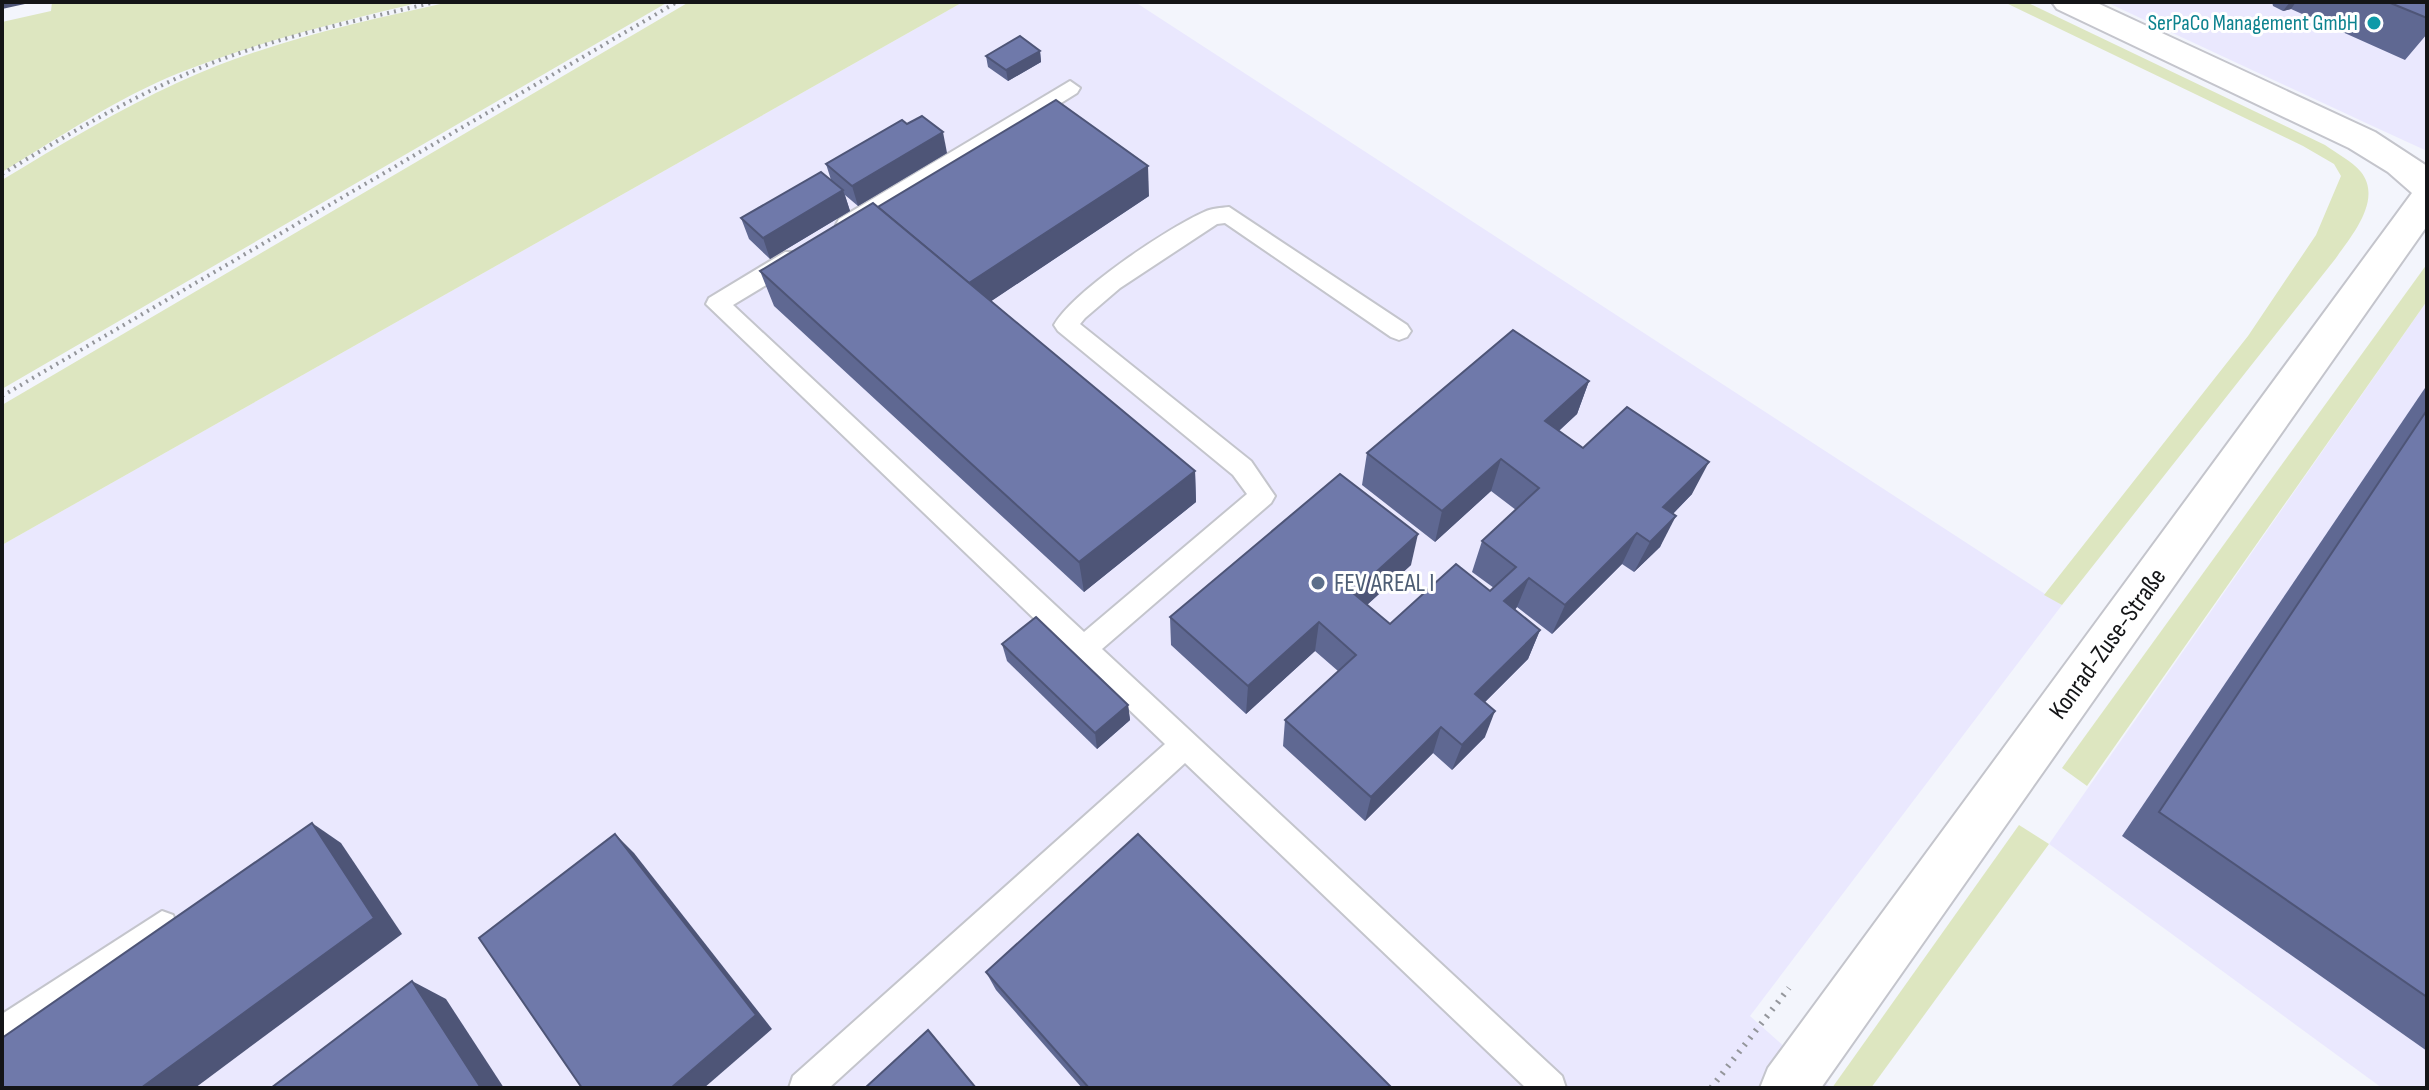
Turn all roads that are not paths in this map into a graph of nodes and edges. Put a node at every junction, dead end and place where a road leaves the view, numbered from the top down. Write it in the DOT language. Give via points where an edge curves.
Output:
graph roads {
  1 [pos="2068,2"];
  2 [pos="1070,88"];
  3 [pos="2427,186"];
  4 [pos="2427,199"];
  5 [pos="1399,331"];
  6 [pos="1083,649"];
  7 [pos="1184,745"];
  8 [pos="162,926"];
  9 [pos="2,1033"];
  10 [pos="805,1088"];
  11 [pos="1550,1088"];
  12 [pos="1788,1088"];
  1 -- 3 [label="street" via="2362,140"];
  2 -- 6 [label="lane" via="717,304"];
  4 -- 12 [label="street, Konrad-Zuse-Straße"];
  5 -- 6 [label="lane" via="1229,215 1212,217 1072,315 1066,325 1242,468 1262,496"];
  6 -- 7 [label="lane"];
  7 -- 10 [label="lane"];
  7 -- 11 [label="lane"];
  8 -- 9 [label="lane"];
}
